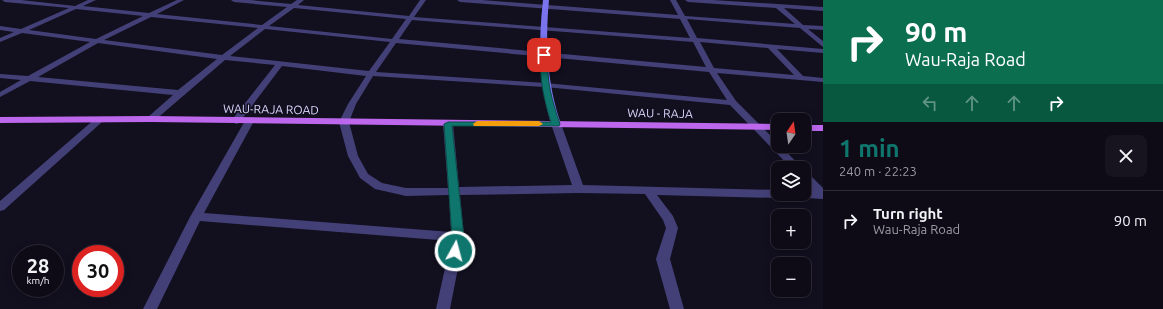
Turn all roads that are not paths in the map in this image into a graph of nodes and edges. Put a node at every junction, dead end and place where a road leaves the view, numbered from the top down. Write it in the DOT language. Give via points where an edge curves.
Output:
graph roads {
  1 [pos="5,0"];
  2 [pos="93,0"];
  3 [pos="181,0"];
  4 [pos="234,0"];
  5 [pos="301,0"];
  6 [pos="423,0"];
  7 [pos="460,0"];
  8 [pos="673,0"];
  9 [pos="688,0"];
  10 [pos="772,0"];
  11 [pos="545,4"];
  12 [pos="292,6"];
  13 [pos="779,7"];
  14 [pos="74,8"];
  15 [pos="823,10"];
  16 [pos="150,15"];
  17 [pos="410,18"];
  18 [pos="684,18"];
  19 [pos="263,27"];
  20 [pos="802,27"];
  21 [pos="0,28"];
  22 [pos="823,28"];
  23 [pos="543,29"];
  24 [pos="20,31"];
  25 [pos="0,40"];
  26 [pos="696,40"];
  27 [pos="97,41"];
  28 [pos="395,41"];
  29 [pos="823,45"];
  30 [pos="770,46"];
  31 [pos="823,51"];
  32 [pos="544,55"];
  33 [pos="224,56"];
  34 [pos="280,64"];
  35 [pos="711,69"];
  36 [pos="371,74"];
  37 [pos="0,76"];
  38 [pos="800,77"];
  39 [pos="28,78"];
  40 [pos="823,80"];
  41 [pos="545,85"];
  42 [pos="179,93"];
  43 [pos="0,95"];
  44 [pos="732,103"];
  45 [pos="152,119"];
  46 [pos="0,120"];
  47 [pos="99,120"];
  48 [pos="236,121"];
  49 [pos="250,121"];
  50 [pos="344,122"];
  51 [pos="448,124"];
  52 [pos="541,124"];
  53 [pos="556,124"];
  54 [pos="756,127"];
  55 [pos="771,127"];
  56 [pos="811,128"];
  57 [pos="823,128"];
  58 [pos="790,161"];
  59 [pos="811,182"];
  60 [pos="579,189"];
  61 [pos="648,191"];
  62 [pos="453,192"];
  63 [pos="771,194"];
  64 [pos="811,194"];
  65 [pos="823,194"];
  66 [pos="0,207"];
  67 [pos="196,217"];
  68 [pos="458,237"];
  69 [pos="150,309"];
  70 [pos="443,309"];
  71 [pos="677,309"];
  1 -- 14 [label="street"];
  2 -- 14 [label="street"];
  3 -- 16 [label="street"];
  4 -- 12 [label="street"];
  5 -- 12 [label="street"];
  6 -- 17 [label="street"];
  7 -- 11 [label="street"];
  8 -- 18 [label="street"];
  9 -- 13 [label="street"];
  10 -- 13 [label="street"];
  11 -- 18 [label="street"];
  11 -- 23 [label="street"];
  12 -- 17 [label="street"];
  12 -- 19 [label="street"];
  13 -- 15 [label="street"];
  13 -- 20 [label="street"];
  14 -- 16 [label="street"];
  14 -- 24 [label="street"];
  16 -- 19 [label="street"];
  16 -- 27 [label="street"];
  17 -- 23 [label="street"];
  17 -- 28 [label="street"];
  18 -- 20 [label="street"];
  18 -- 26 [label="street"];
  19 -- 28 [label="street"];
  19 -- 33 [label="street"];
  20 -- 22 [label="street"];
  20 -- 29 [label="street"];
  21 -- 24 [label="street"];
  23 -- 26 [label="street"];
  23 -- 32 [label="street"];
  24 -- 25 [label="street"];
  24 -- 27 [label="street"];
  26 -- 30 [label="street"];
  26 -- 35 [label="street"];
  27 -- 33 [label="street"];
  27 -- 39 [label="street"];
  28 -- 32 [label="street"];
  28 -- 36 [label="street"];
  30 -- 31 [label="street"];
  30 -- 38 [label="street"];
  32 -- 35 [label="street"];
  32 -- 41 [label="street"];
  33 -- 34 [label="street"];
  33 -- 42 [label="street"];
  34 -- 36 [label="street"];
  34 -- 48 [label="street"];
  35 -- 38 [label="street"];
  35 -- 44 [label="street"];
  36 -- 41 [label="street"];
  36 -- 50 [label="street"];
  37 -- 39 [label="street"];
  38 -- 40 [label="street"];
  39 -- 42 [label="street"];
  39 -- 43 [label="street"];
  41 -- 44 [label="street"];
  41 -- 53 [label="street"];
  42 -- 45 [label="street"];
  44 -- 54 [label="street"];
  45 -- 47 [label="main road, WAU-RAJA ROAD"];
  45 -- 48 [label="main road, WAU-RAJA ROAD"];
  46 -- 47 [label="main road, WAU-RAJA ROAD"];
  47 -- 66 [label="street"];
  48 -- 49 [label="main road, WAU-RAJA ROAD"];
  49 -- 50 [label="main road, WAU-RAJA ROAD"];
  49 -- 67 [label="street"];
  50 -- 51 [label="main road, WAU-RAJA ROAD"];
  50 -- 62 [label="street" via="353,156 364,176 379,186 406,192"];
  51 -- 52 [label="main road, WAU-RAJA ROAD"];
  51 -- 62 [label="street"];
  52 -- 53 [label="main road, WAU - RAJA"];
  53 -- 54 [label="main road, WAU - RAJA"];
  53 -- 60 [label="street"];
  54 -- 55 [label="main road, WAU - RAJA"];
  54 -- 58 [label="street"];
  56 -- 57 [label="main road"];
  59 -- 65 [label="street"];
  60 -- 61 [label="street"];
  60 -- 62 [label="street"];
  61 -- 63 [label="street"];
  61 -- 71 [label="street" via="669,219 672,228 663,259"];
  62 -- 68 [label="street"];
  64 -- 65 [label="street"];
  67 -- 68 [label="street"];
  67 -- 69 [label="street"];
  68 -- 70 [label="street"];
}
